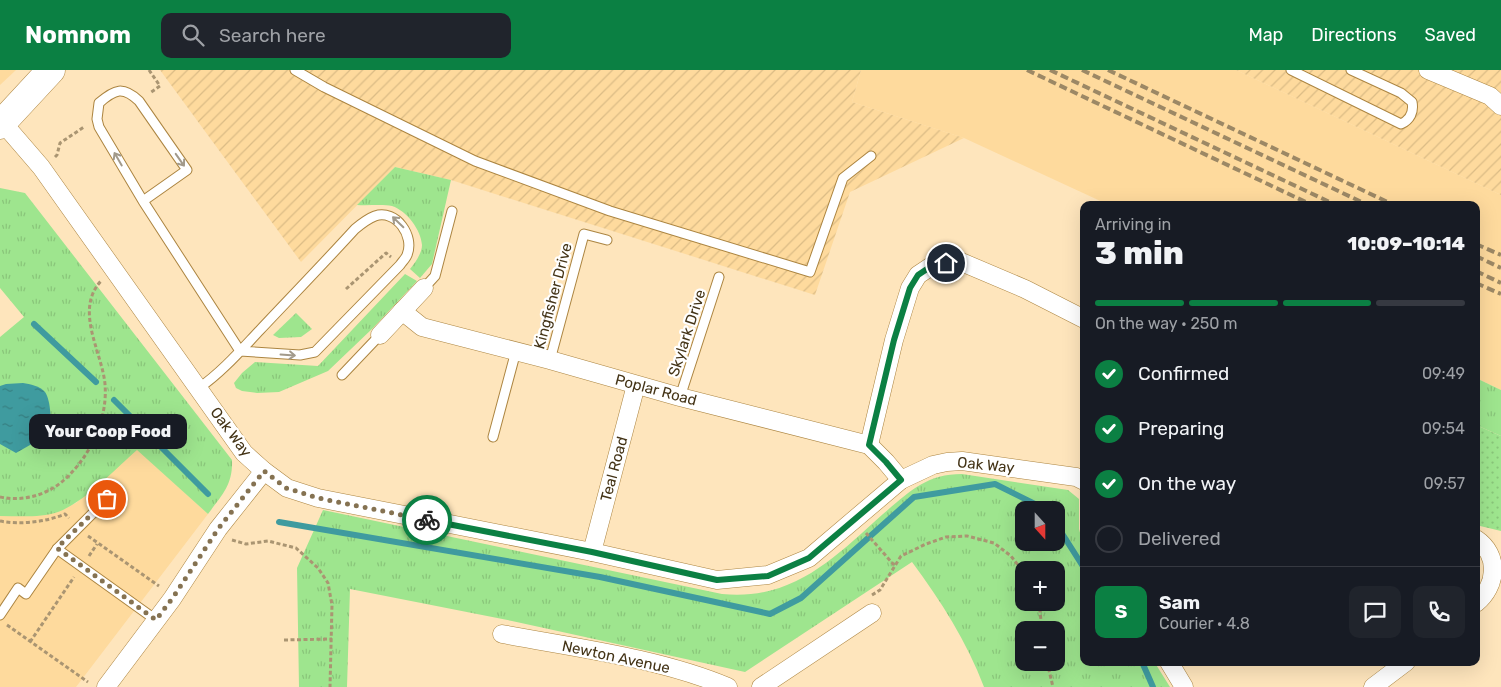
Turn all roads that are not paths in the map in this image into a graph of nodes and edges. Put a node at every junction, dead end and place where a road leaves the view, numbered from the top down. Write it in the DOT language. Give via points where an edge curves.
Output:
graph roads {
  1 [pos="51,70"];
  2 [pos="295,70"];
  3 [pos="1290,70"];
  4 [pos="1351,70"];
  5 [pos="1428,70"];
  6 [pos="1501,106"];
  7 [pos="1,123"];
  8 [pos="871,156"];
  9 [pos="143,201"];
  10 [pos="452,211"];
  11 [pos="608,240"];
  12 [pos="719,277"];
  13 [pos="424,288"];
  14 [pos="402,311"];
  15 [pos="1080,317"];
  16 [pos="380,334"];
  17 [pos="240,351"];
  18 [pos="516,351"];
  19 [pos="550,360"];
  20 [pos="342,375"];
  21 [pos="636,385"];
  22 [pos="199,388"];
  23 [pos="680,398"];
  24 [pos="493,437"];
  25 [pos="869,445"];
  26 [pos="264,471"];
  27 [pos="1080,479"];
  28 [pos="901,480"];
  29 [pos="107,499"];
  30 [pos="1480,542"];
  31 [pos="57,548"];
  32 [pos="592,552"];
  33 [pos="1480,600"];
  34 [pos="872,613"];
  35 [pos="0,614"];
  36 [pos="156,620"];
  37 [pos="502,634"];
  38 [pos="1171,666"];
  39 [pos="1402,666"];
  40 [pos="1384,684"];
  41 [pos="106,687"];
  42 [pos="728,687"];
  43 [pos="761,687"];
  44 [pos="1184,687"];
  1 -- 7 [label="highway"];
  2 -- 8 [label="lane" via="475,161 610,211 810,272 843,178"];
  3 -- 4 [label="lane" via="1401,124 1407,121 1413,109 1412,102 1401,93"];
  5 -- 6 [label="street" via="1490,96"];
  7 -- 22 [label="street, Oak Way" via="41,167"];
  9 -- 9 [label="lane, one-way" via="97,119 99,103 110,94 122,91 139,101 187,170"];
  9 -- 17 [label="lane"];
  10 -- 13 [label="lane" via="435,276"];
  11 -- 19 [label="lane, Kingfisher Drive" via="584,234"];
  12 -- 23 [label="lane, Skylark Drive"];
  13 -- 14 [label="street"];
  14 -- 16 [label="street"];
  14 -- 18 [label="street, Poplar Road" via="422,327"];
  15 -- 25 [label="street" via="959,260 933,265 918,275 910,288"];
  16 -- 20 [label="lane"];
  17 -- 17 [label="lane, one-way" via="300,355 315,352 407,255 409,237 402,226 392,216 367,220"];
  17 -- 22 [label="lane" via="214,378"];
  18 -- 19 [label="street, Poplar Road"];
  18 -- 24 [label="lane"];
  19 -- 21 [label="street, Poplar Road"];
  21 -- 23 [label="street, Poplar Road"];
  21 -- 32 [label="street, Teal Road"];
  22 -- 26 [label="street, Oak Way" via="244,453"];
  23 -- 25 [label="street, Poplar Road"];
  25 -- 28 [label="street"];
  26 -- 32 [label="street, Oak Way" via="286,488 318,498"];
  26 -- 36 [label="street" via="218,529"];
  27 -- 28 [label="street, Oak Way" via="962,461 933,465"];
  28 -- 32 [label="street, Oak Way" via="809,558 768,576 717,580"];
  29 -- 31 [label="lane"];
  30 -- 33 [label="street" via="1488,549 1492,562 1492,582"];
  31 -- 35 [label="lane" via="26,594 18,588"];
  31 -- 36 [label="lane"];
  34 -- 43 [label="street"];
  36 -- 41 [label="street"];
  37 -- 42 [label="street, Newton Avenue" via="618,656 689,673"];
  38 -- 44 [label="street"];
  39 -- 40 [label="street"];
}
